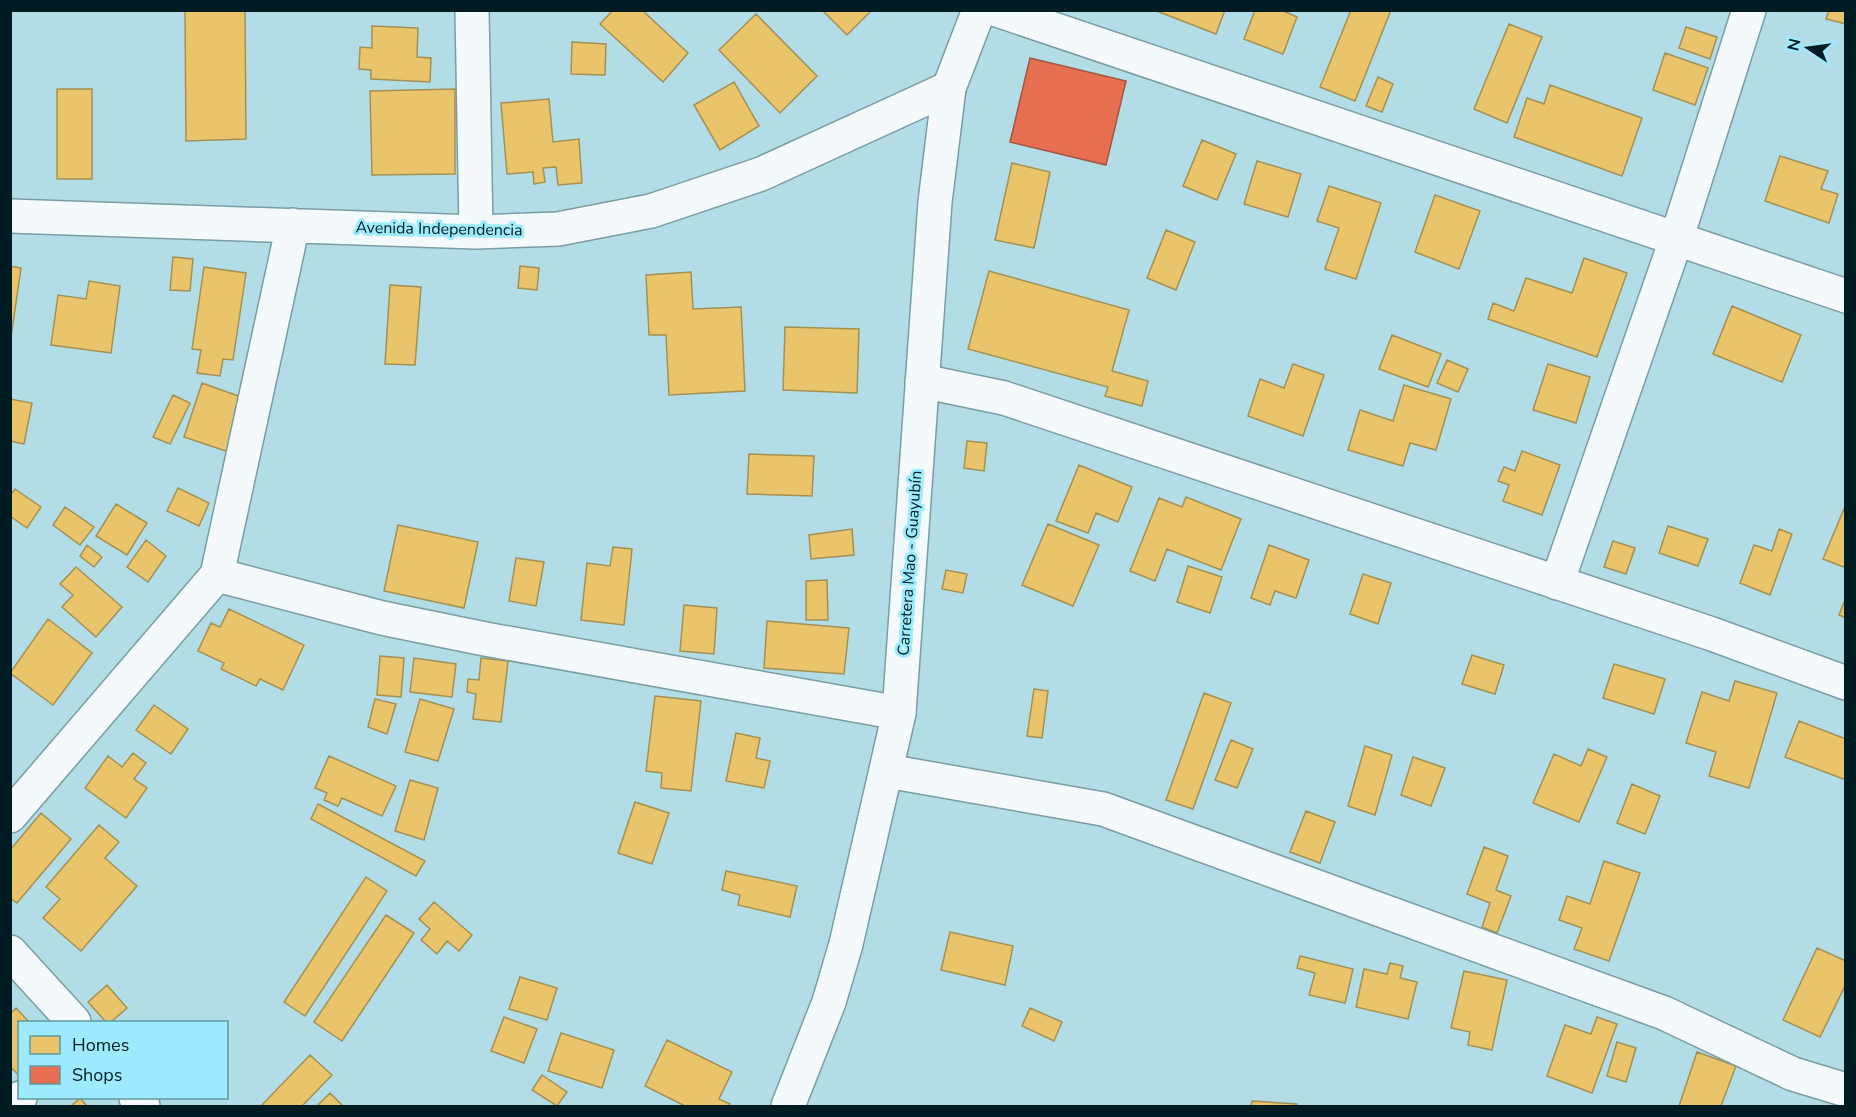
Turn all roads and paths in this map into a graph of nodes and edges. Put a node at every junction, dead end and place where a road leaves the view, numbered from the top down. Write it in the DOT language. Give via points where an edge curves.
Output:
graph roads {
  1 [pos="472,10"];
  2 [pos="979,10"];
  3 [pos="997,10"];
  4 [pos="1749,10"];
  5 [pos="950,88"];
  6 [pos="10,216"];
  7 [pos="293,225"];
  8 [pos="476,232"];
  9 [pos="1677,237"];
  10 [pos="1845,296"];
  11 [pos="922,381"];
  12 [pos="217,575"];
  13 [pos="1557,583"];
  14 [pos="1845,683"];
  15 [pos="899,713"];
  16 [pos="887,771"];
  17 [pos="10,816"];
  18 [pos="10,952"];
  19 [pos="72,1021"];
  20 [pos="1845,1090"];
  21 [pos="788,1107"];
  1 -- 8 [label="street"];
  2 -- 5 [label="street, Carretera Mao - Guayubín"];
  3 -- 9 [label="street"];
  4 -- 9 [label="street"];
  5 -- 8 [label="street, Avenida Independencia" via="761,174 651,211 558,228"];
  5 -- 11 [label="street, Carretera Mao - Guayubín" via="935,202"];
  6 -- 7 [label="street, Avenida Independencia"];
  7 -- 8 [label="street, Avenida Independencia"];
  7 -- 12 [label="street"];
  9 -- 10 [label="street"];
  9 -- 13 [label="street"];
  11 -- 13 [label="street" via="1004,398"];
  11 -- 15 [label="street, Carretera Mao - Guayubín"];
  12 -- 15 [label="street" via="382,618 474,637"];
  12 -- 17 [label="street"];
  13 -- 14 [label="street"];
  15 -- 16 [label="street, Carretera Mao - Guayubín"];
  16 -- 20 [label="street" via="1103,809 1664,1013 1793,1074"];
  16 -- 21 [label="street, Carretera Mao - Guayubín" via="829,1002"];
  18 -- 19 [label="street"];
}
